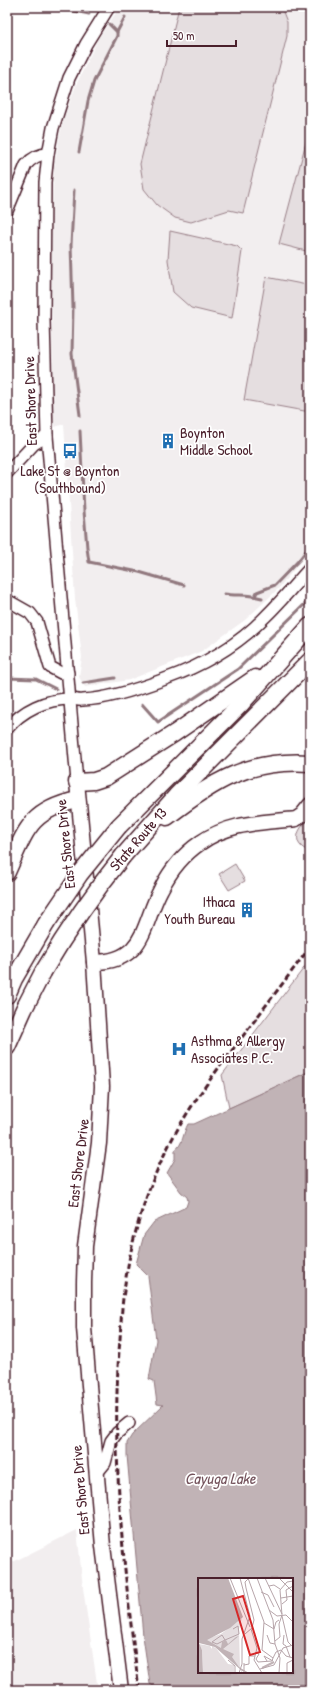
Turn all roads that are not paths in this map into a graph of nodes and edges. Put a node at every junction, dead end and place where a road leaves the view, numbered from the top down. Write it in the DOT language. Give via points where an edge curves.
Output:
graph roads {
  1 [pos="109,7"];
  2 [pos="48,154"];
  3 [pos="7,211"];
  4 [pos="47,436"];
  5 [pos="7,473"];
  6 [pos="310,568"];
  7 [pos="7,600"];
  8 [pos="310,626"];
  9 [pos="282,658"];
  10 [pos="310,661"];
  11 [pos="68,673"];
  12 [pos="70,699"];
  13 [pos="7,729"];
  14 [pos="310,763"];
  15 [pos="76,782"];
  16 [pos="77,800"];
  17 [pos="310,806"];
  18 [pos="139,838"];
  19 [pos="7,872"];
  20 [pos="94,962"];
  21 [pos="7,995"];
  22 [pos="7,1047"];
  23 [pos="129,1423"];
  24 [pos="96,1474"];
  25 [pos="121,1690"];
  1 -- 2 [label="street, East Shore Drive" via="69,78 53,128"];
  2 -- 3 [label="street" via="40,154 26,165"];
  2 -- 4 [label="street, East Shore Drive" via="44,243"];
  4 -- 5 [label="street" via="34,444"];
  4 -- 11 [label="street, East Shore Drive"];
  6 -- 12 [label="street" via="266,617 204,661 165,679 129,690 82,700"];
  7 -- 11 [label="street" via="30,613 37,622 50,667 56,672"];
  8 -- 9 [label="highway, State Route 13"];
  9 -- 15 [label="highway" via="175,733 106,776 94,781"];
  9 -- 21 [label="highway, State Route 13, bridge" via="242,703 119,826 80,874 46,924"];
  10 -- 18 [label="highway, State Route 13" via="176,796"];
  11 -- 12 [label="street, East Shore Drive"];
  12 -- 13 [label="street" via="35,706"];
  12 -- 15 [label="street, East Shore Drive"];
  14 -- 18 [label="highway" via="287,762 238,772 210,787"];
  15 -- 16 [label="main road, East Shore Drive"];
  16 -- 19 [label="highway" via="59,804 37,817 27,831"];
  16 -- 20 [label="main road, East Shore Drive"];
  17 -- 20 [label="main road" via="296,819 234,826 200,843 181,860 166,880 156,899 149,922 132,950 118,959"];
  18 -- 22 [label="highway, State Route 13, bridge" via="103,880 43,972"];
  20 -- 24 [label="main road, East Shore Drive" via="102,1110 85,1246 84,1283 85,1336"];
  23 -- 24 [label="street" via="111,1441 105,1463"];
  24 -- 25 [label="main road, East Shore Drive"];
}
